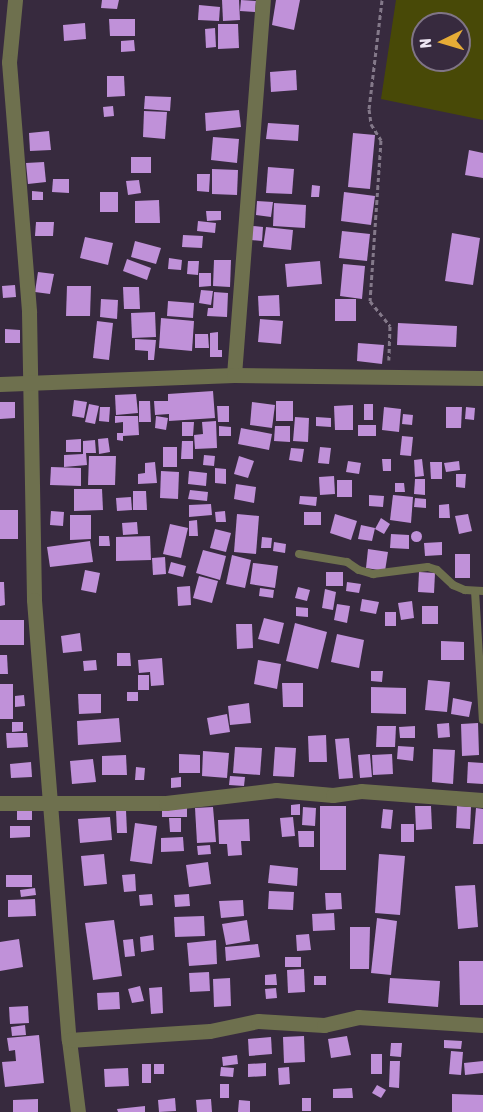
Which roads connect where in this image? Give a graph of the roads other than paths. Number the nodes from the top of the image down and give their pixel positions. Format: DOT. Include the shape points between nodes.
graph roads {
  1 [pos="15,0"];
  2 [pos="262,0"];
  3 [pos="234,375"];
  4 [pos="483,378"];
  5 [pos="0,384"];
  6 [pos="30,384"];
  7 [pos="299,554"];
  8 [pos="479,591"];
  9 [pos="483,720"];
  10 [pos="483,800"];
  11 [pos="51,802"];
  12 [pos="0,803"];
  13 [pos="483,1025"];
  14 [pos="69,1040"];
  15 [pos="78,1112"];
  1 -- 6 [label="street" via="9,62 29,312"];
  2 -- 3 [label="street"];
  3 -- 4 [label="street"];
  3 -- 6 [label="street"];
  5 -- 6 [label="street"];
  6 -- 11 [label="street" via="34,600"];
  7 -- 8 [label="lane" via="347,562 373,574 428,567 453,585"];
  8 -- 9 [label="lane"];
  10 -- 11 [label="street" via="361,791 323,795 276,790 166,803"];
  11 -- 12 [label="street"];
  11 -- 14 [label="street"];
  13 -- 14 [label="street" via="358,1017 324,1024 258,1021 210,1031"];
  14 -- 15 [label="street"];
}
